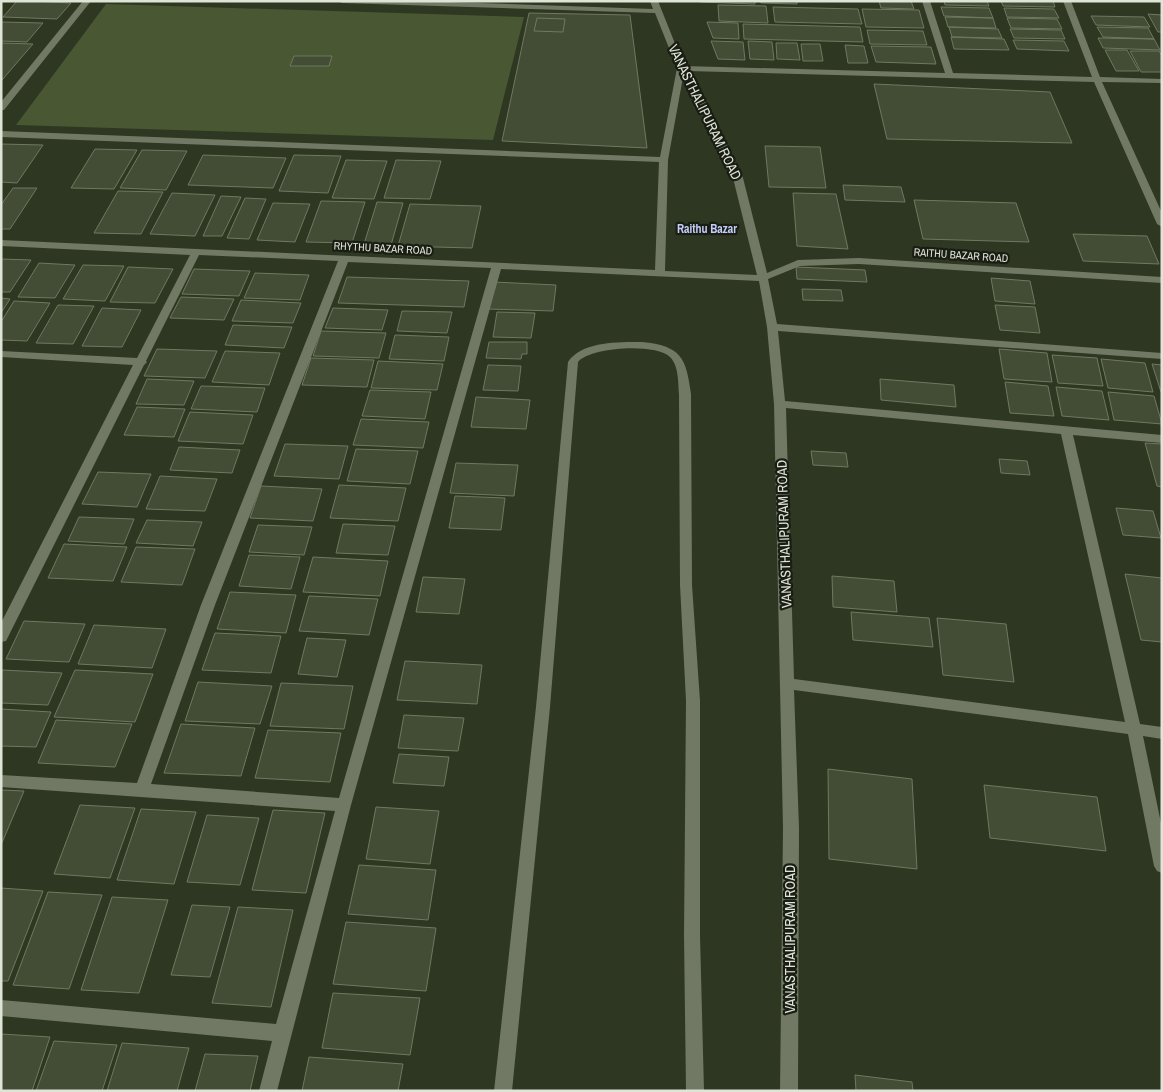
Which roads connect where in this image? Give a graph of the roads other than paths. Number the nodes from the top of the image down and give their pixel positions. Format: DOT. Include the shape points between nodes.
graph roads {
  1 [pos="88,1"];
  2 [pos="342,1"];
  3 [pos="654,1"];
  4 [pos="926,1"];
  5 [pos="1067,1"];
  6 [pos="362,2"];
  7 [pos="515,4"];
  8 [pos="659,11"];
  9 [pos="681,68"];
  10 [pos="949,74"];
  11 [pos="1097,80"];
  12 [pos="1162,81"];
  13 [pos="1,90"];
  14 [pos="15,91"];
  15 [pos="1,108"];
  16 [pos="1,134"];
  17 [pos="664,160"];
  18 [pos="1162,224"];
  19 [pos="1,243"];
  20 [pos="196,252"];
  21 [pos="344,259"];
  22 [pos="497,266"];
  23 [pos="660,273"];
  24 [pos="763,278"];
  25 [pos="1162,280"];
  26 [pos="772,327"];
  27 [pos="1,354"];
  28 [pos="1162,356"];
  29 [pos="142,362"];
  30 [pos="780,404"];
  31 [pos="1066,430"];
  32 [pos="1162,439"];
  33 [pos="1,637"];
  34 [pos="788,684"];
  35 [pos="1134,729"];
  36 [pos="1162,733"];
  37 [pos="1,781"];
  38 [pos="142,790"];
  39 [pos="344,805"];
  40 [pos="1162,866"];
  41 [pos="1,1008"];
  42 [pos="282,1033"];
  43 [pos="268,1091"];
  44 [pos="503,1091"];
  45 [pos="695,1091"];
  46 [pos="789,1091"];
  1 -- 14 [label="street"];
  2 -- 6 [label="street"];
  3 -- 8 [label="street, VANASTHALIPURAM ROAD"];
  4 -- 10 [label="street"];
  5 -- 11 [label="street"];
  6 -- 7 [label="street"];
  7 -- 8 [label="street"];
  8 -- 9 [label="street, VANASTHALIPURAM ROAD"];
  9 -- 10 [label="street"];
  9 -- 17 [label="street"];
  9 -- 24 [label="street, VANASTHALIPURAM ROAD" via="695,89 738,178"];
  10 -- 11 [label="street"];
  11 -- 12 [label="street"];
  11 -- 18 [label="street"];
  13 -- 14 [label="street"];
  14 -- 15 [label="street"];
  16 -- 17 [label="street"];
  17 -- 23 [label="street"];
  19 -- 20 [label="street, RHYTHU BAZAR ROAD"];
  20 -- 21 [label="street, RHYTHU BAZAR ROAD"];
  20 -- 29 [label="street"];
  21 -- 22 [label="street, RHYTHU BAZAR ROAD"];
  21 -- 38 [label="street" via="208,604"];
  22 -- 23 [label="street, RHYTHU BAZAR ROAD"];
  22 -- 39 [label="street"];
  23 -- 24 [label="street, RHYTHU BAZAR ROAD"];
  24 -- 25 [label="street, RAITHU BAZAR ROAD" via="798,263 859,261"];
  24 -- 26 [label="street, VANASTHALIPURAM ROAD"];
  26 -- 28 [label="street"];
  26 -- 30 [label="street, VANASTHALIPURAM ROAD"];
  27 -- 29 [label="street"];
  29 -- 33 [label="street"];
  30 -- 31 [label="street"];
  30 -- 34 [label="street, VANASTHALIPURAM ROAD"];
  31 -- 32 [label="street"];
  31 -- 35 [label="street"];
  34 -- 35 [label="street"];
  34 -- 46 [label="street, VANASTHALIPURAM ROAD" via="791,828"];
  35 -- 36 [label="street"];
  35 -- 40 [label="street"];
  37 -- 38 [label="street"];
  38 -- 39 [label="street"];
  39 -- 42 [label="street"];
  41 -- 42 [label="street"];
  42 -- 43 [label="street"];
  44 -- 45 [label="street" via="543,707 573,362 579,354 631,346 658,347 674,355 680,365 684,394 686,585 693,701"];
}
